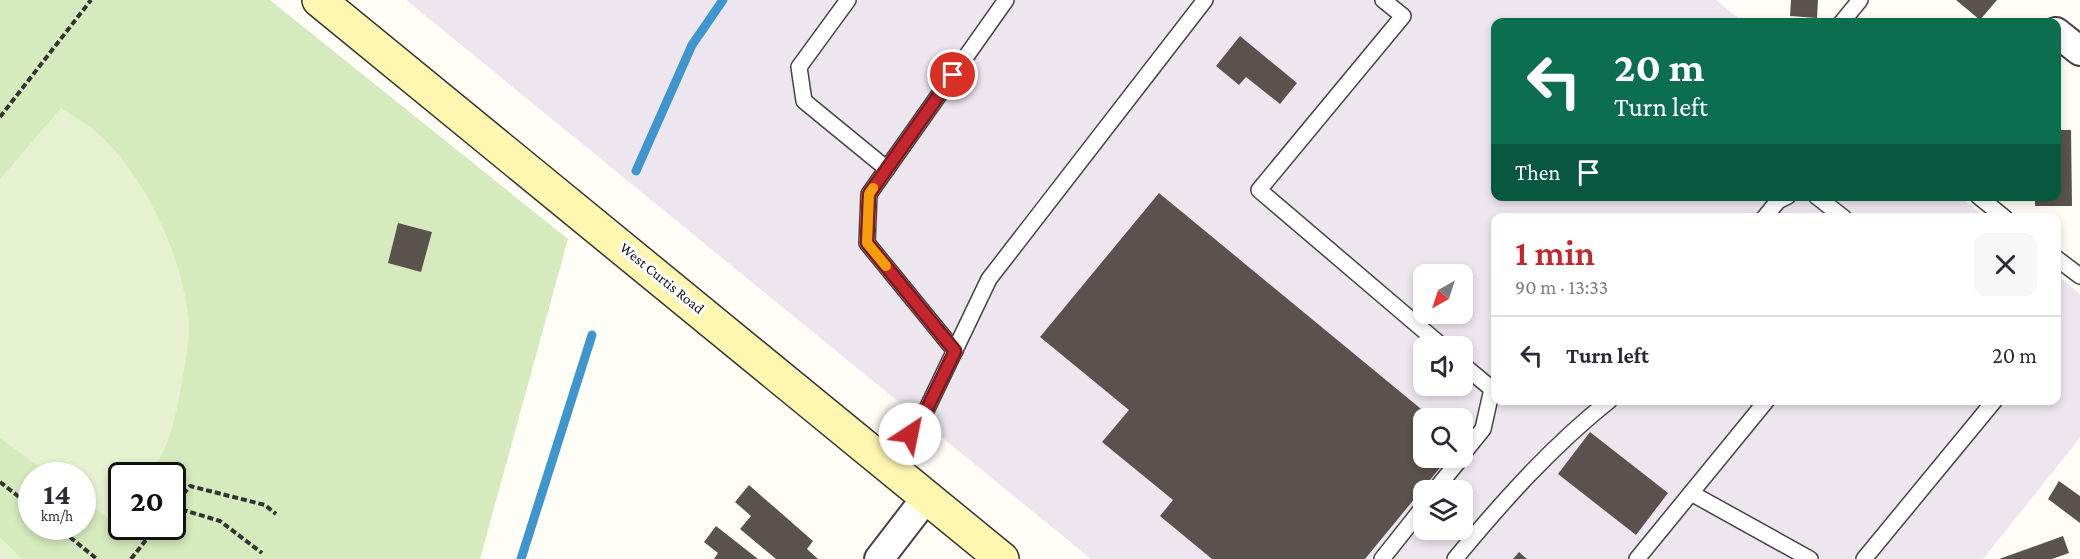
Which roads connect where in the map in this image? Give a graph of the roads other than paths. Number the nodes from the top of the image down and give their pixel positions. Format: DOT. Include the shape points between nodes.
graph roads {
  1 [pos="319,0"];
  2 [pos="848,0"];
  3 [pos="1006,0"];
  4 [pos="1205,0"];
  5 [pos="1383,0"];
  6 [pos="1860,0"];
  7 [pos="1845,18"];
  8 [pos="2061,36"];
  9 [pos="2080,51"];
  10 [pos="886,169"];
  11 [pos="1778,201"];
  12 [pos="1822,201"];
  13 [pos="1984,201"];
  14 [pos="1768,213"];
  15 [pos="1838,213"];
  16 [pos="1999,213"];
  17 [pos="2061,262"];
  18 [pos="2080,276"];
  19 [pos="1430,336"];
  20 [pos="955,351"];
  21 [pos="1473,373"];
  22 [pos="1491,388"];
  23 [pos="1491,393"];
  24 [pos="1604,405"];
  25 [pos="1763,405"];
  26 [pos="1991,405"];
  27 [pos="1473,442"];
  28 [pos="886,462"];
  29 [pos="1452,468"];
  30 [pos="1443,480"];
  31 [pos="1691,493"];
  32 [pos="926,498"];
  33 [pos="1413,520"];
  34 [pos="879,559"];
  35 [pos="1002,559"];
  36 [pos="1382,559"];
  37 [pos="1455,559"];
  38 [pos="1637,559"];
  39 [pos="1810,559"];
  40 [pos="1864,559"];
  1 -- 28 [label="street, West Curtis Road"];
  2 -- 10 [label="lane" via="800,67 804,101"];
  3 -- 10 [label="lane"];
  4 -- 20 [label="lane" via="989,279"];
  5 -- 19 [label="lane" via="1403,16 1259,190"];
  6 -- 7 [label="lane"];
  8 -- 9 [label="street"];
  10 -- 20 [label="lane" via="869,194 867,243"];
  11 -- 14 [label="lane"];
  12 -- 15 [label="lane"];
  13 -- 16 [label="lane"];
  17 -- 18 [label="lane"];
  20 -- 28 [label="lane" via="922,419"];
  21 -- 22 [label="lane"];
  23 -- 27 [label="lane" via="1483,429"];
  24 -- 37 [label="lane" via="1500,504"];
  25 -- 31 [label="lane"];
  26 -- 40 [label="lane"];
  28 -- 32 [label="street, West Curtis Road"];
  29 -- 30 [label="lane"];
  31 -- 38 [label="lane"];
  31 -- 39 [label="lane"];
  32 -- 34 [label="street"];
  32 -- 35 [label="street, West Curtis Road"];
  33 -- 36 [label="lane"];
}
